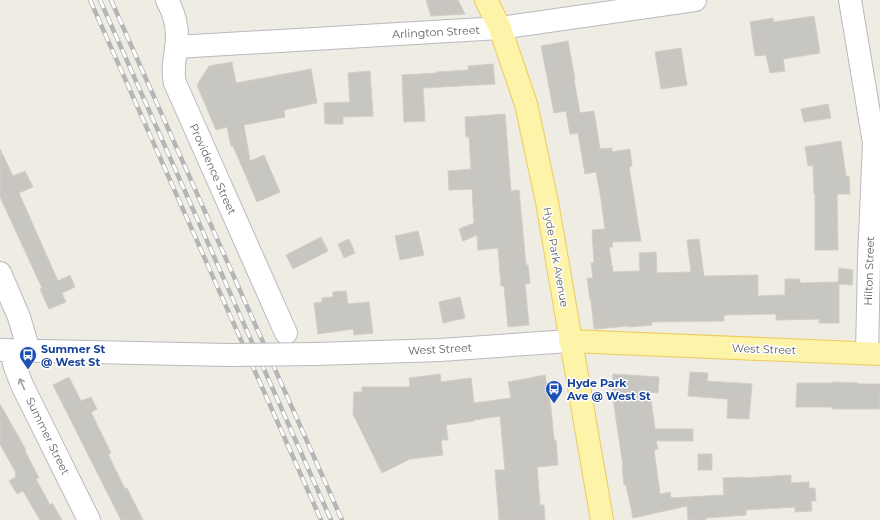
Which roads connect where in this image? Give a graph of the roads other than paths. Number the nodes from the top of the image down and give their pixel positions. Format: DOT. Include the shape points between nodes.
graph roads {
  1 [pos="168,0"];
  2 [pos="486,0"];
  3 [pos="695,0"];
  4 [pos="850,0"];
  5 [pos="669,2"];
  6 [pos="500,28"];
  7 [pos="176,47"];
  8 [pos="0,273"];
  9 [pos="286,333"];
  10 [pos="570,341"];
  11 [pos="13,351"];
  12 [pos="873,353"];
  13 [pos="89,520"];
  14 [pos="602,520"];
  1 -- 7 [label="street, Providence Street" via="176,25"];
  2 -- 6 [label="main road, Hyde Park Avenue"];
  3 -- 5 [label="street, Arlington Street"];
  4 -- 12 [label="street, Hilton Street" via="874,142 869,260"];
  5 -- 6 [label="street, Arlington Street"];
  6 -- 7 [label="street, Arlington Street"];
  6 -- 10 [label="main road, Hyde Park Avenue" via="526,104"];
  7 -- 9 [label="street, Providence Street" via="174,77 179,92"];
  8 -- 11 [label="street, Summer Street" via="19,317"];
  10 -- 11 [label="street, West Street, bridge" via="440,350 316,354"];
  10 -- 12 [label="main road, West Street"];
  10 -- 14 [label="main road, Hyde Park Avenue"];
  13 -- 11 [label="street, Summer Street, one-way" via="22,385 15,367"];
}
